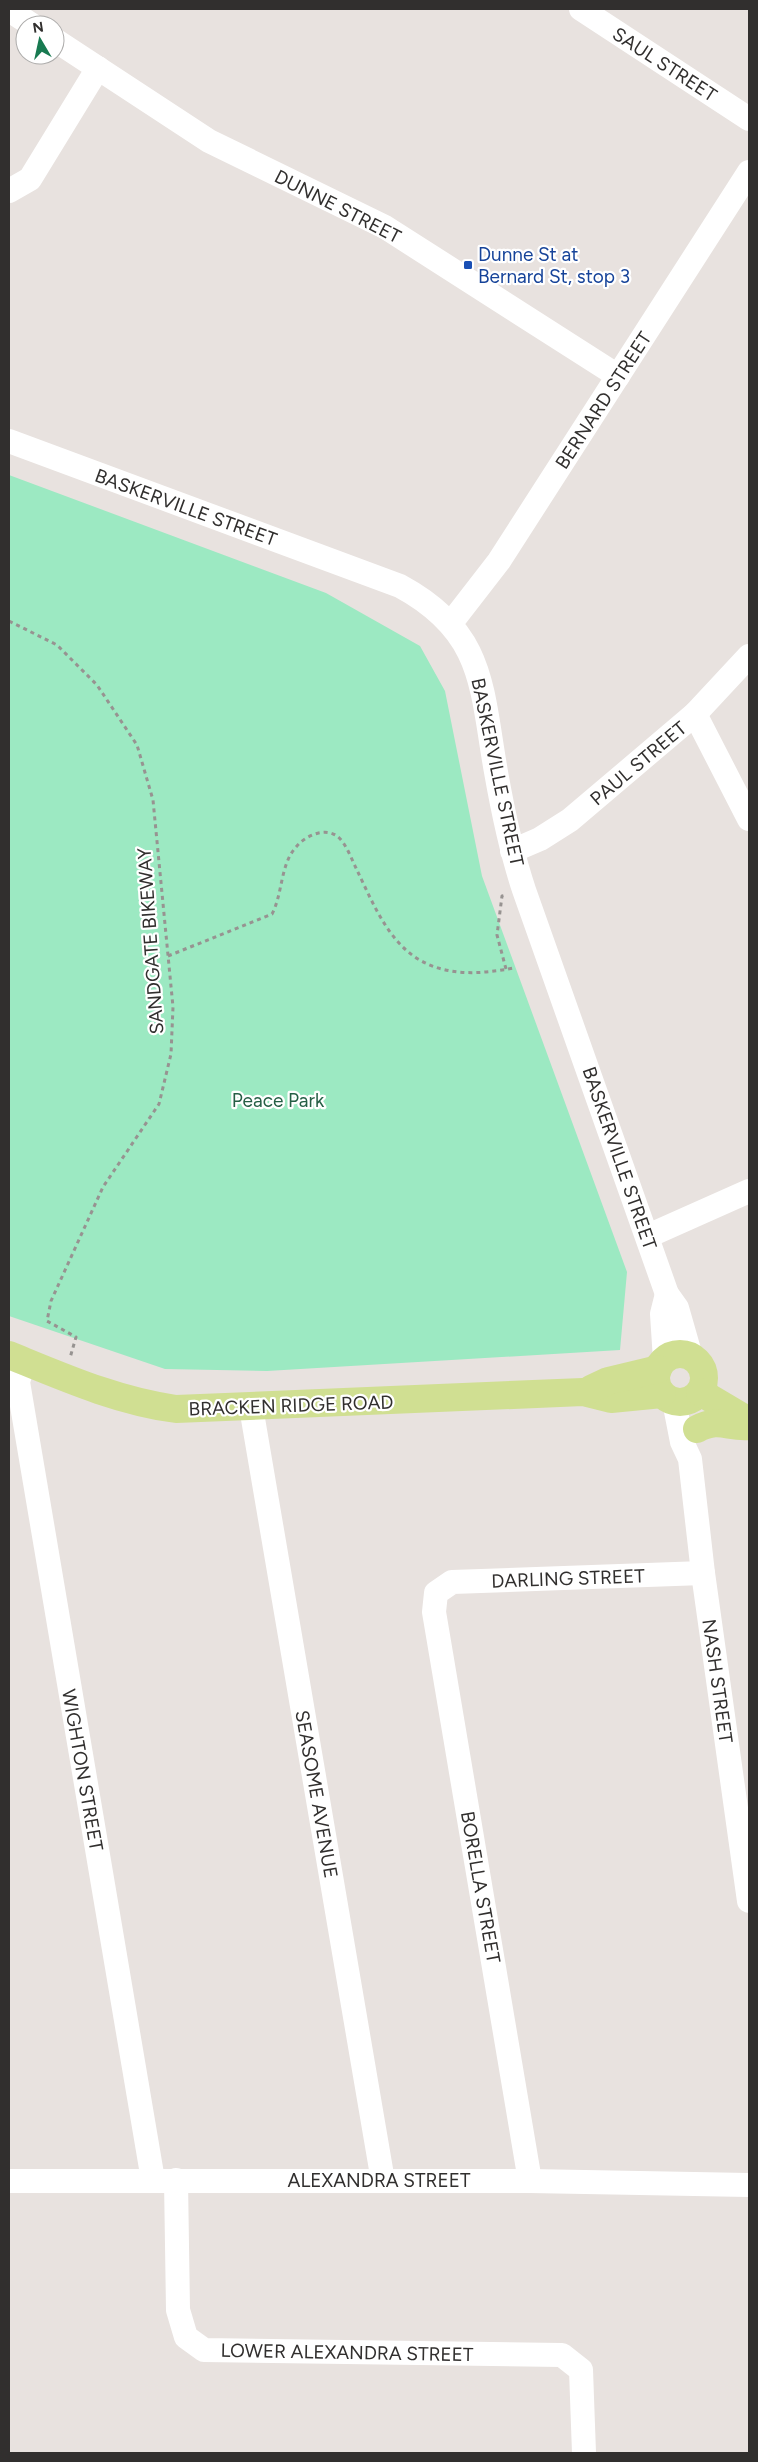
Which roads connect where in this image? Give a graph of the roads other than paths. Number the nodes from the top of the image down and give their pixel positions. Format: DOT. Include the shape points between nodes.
graph roads {
  1 [pos="581,9"];
  2 [pos="65,47"];
  3 [pos="98,68"];
  4 [pos="749,119"];
  5 [pos="749,172"];
  6 [pos="9,191"];
  7 [pos="618,376"];
  8 [pos="9,441"];
  9 [pos="451,623"];
  10 [pos="749,656"];
  11 [pos="695,714"];
  12 [pos="749,819"];
  13 [pos="512,851"];
  14 [pos="749,1191"];
  15 [pos="648,1236"];
  16 [pos="16,1358"];
  17 [pos="681,1380"];
  18 [pos="749,1401"];
  19 [pos="251,1406"];
  20 [pos="749,1421"];
  21 [pos="749,1426"];
  22 [pos="697,1429"];
  23 [pos="690,1460"];
  24 [pos="703,1573"];
  25 [pos="436,1593"];
  26 [pos="746,1868"];
  27 [pos="749,1901"];
  28 [pos="164,2180"];
  29 [pos="383,2180"];
  30 [pos="9,2181"];
  31 [pos="530,2181"];
  32 [pos="749,2185"];
  33 [pos="584,2453"];
  1 -- 4 [label="street, SAUL STREET"];
  2 -- 3 [label="street, DUNNE STREET"];
  3 -- 6 [label="street" via="30,179"];
  3 -- 7 [label="street, DUNNE STREET" via="209,141 385,227"];
  5 -- 7 [label="street, BERNARD STREET"];
  7 -- 9 [label="street, BERNARD STREET" via="499,561"];
  8 -- 9 [label="street, BASKERVILLE STREET" via="400,586 422,598"];
  9 -- 13 [label="street, BASKERVILLE STREET" via="464,641 479,676"];
  10 -- 11 [label="street, PAUL STREET"];
  11 -- 12 [label="street"];
  11 -- 13 [label="street, PAUL STREET" via="570,820 546,836"];
  13 -- 15 [label="street, BASKERVILLE STREET"];
  14 -- 15 [label="street"];
  15 -- 17 [label="street, BASKERVILLE STREET" via="667,1294 677,1308"];
  16 -- 19 [label="main road, BRACKEN RIDGE ROAD" via="89,1387 150,1406 176,1409"];
  16 -- 28 [label="street, WIGHTON STREET"];
  17 -- 18 [label="main road" via="716,1379"];
  17 -- 19 [label="main road, BRACKEN RIDGE ROAD" via="611,1399 583,1392"];
  17 -- 20 [label="main road"];
  17 -- 22 [label="street, NASH STREET" via="700,1410"];
  17 -- 23 [label="street, NASH STREET" via="682,1442"];
  19 -- 29 [label="street, SEASOME AVENUE"];
  21 -- 22 [label="main road" via="718,1422"];
  22 -- 23 [label="street, NASH STREET"];
  23 -- 24 [label="street, NASH STREET"];
  24 -- 25 [label="street, DARLING STREET" via="452,1582"];
  24 -- 26 [label="street, NASH STREET"];
  25 -- 31 [label="street, BORELLA STREET" via="434,1612"];
  26 -- 27 [label="street, NASH STREET"];
  28 -- 29 [label="street, ALEXANDRA STREET"];
  28 -- 30 [label="street, ALEXANDRA STREET"];
  28 -- 33 [label="street, LOWER ALEXANDRA STREET" via="178,2310 186,2337 204,2350 562,2355 582,2370"];
  29 -- 31 [label="street, ALEXANDRA STREET"];
  31 -- 32 [label="street, ALEXANDRA STREET"];
}
